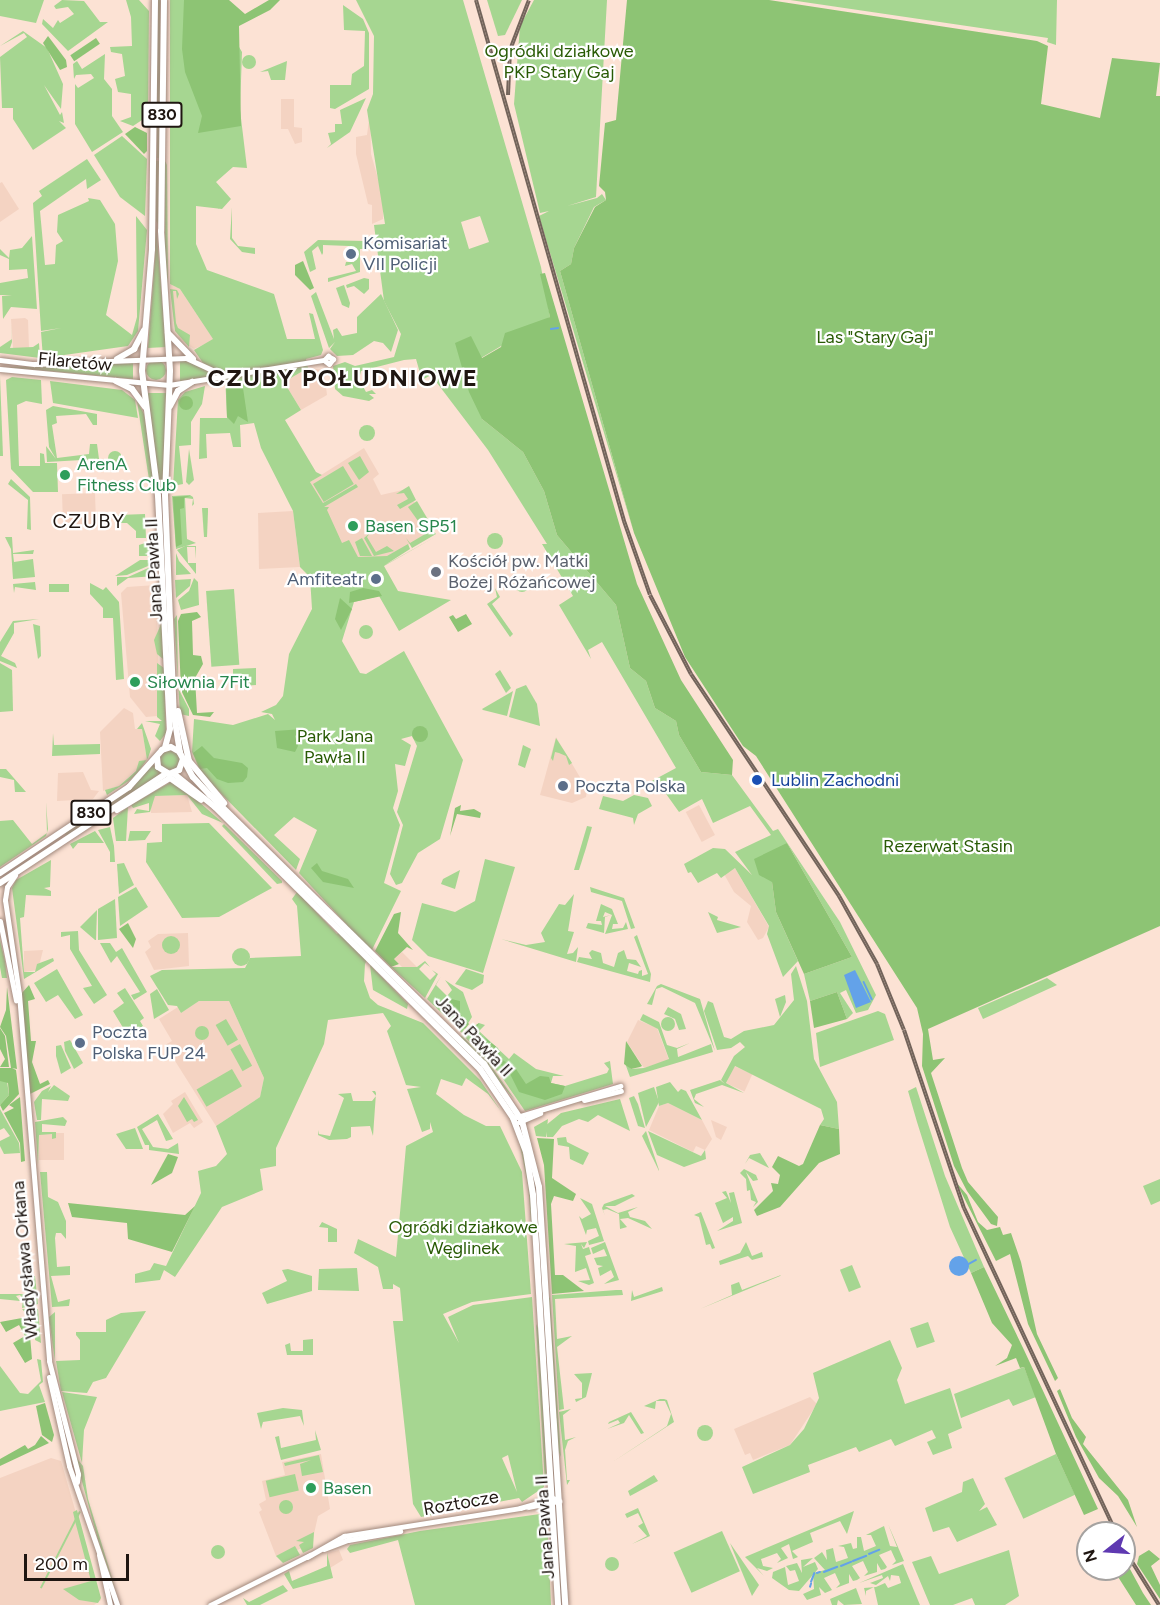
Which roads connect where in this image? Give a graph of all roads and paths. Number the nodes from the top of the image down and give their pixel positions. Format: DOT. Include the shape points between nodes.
graph roads {
  1 [pos="155,0"];
  2 [pos="164,0"];
  3 [pos="146,324"];
  4 [pos="168,333"];
  5 [pos="143,357"];
  6 [pos="170,357"];
  7 [pos="117,359"];
  8 [pos="193,359"];
  9 [pos="0,360"];
  10 [pos="324,360"];
  11 [pos="12,362"];
  12 [pos="2,369"];
  13 [pos="226,375"];
  14 [pos="116,381"];
  15 [pos="192,382"];
  16 [pos="143,383"];
  17 [pos="169,385"];
  18 [pos="169,409"];
  19 [pos="148,416"];
  20 [pos="165,568"];
  21 [pos="166,589"];
  22 [pos="173,671"];
  23 [pos="165,748"];
  24 [pos="157,756"];
  25 [pos="181,756"];
  26 [pos="170,773"];
  27 [pos="215,807"];
  28 [pos="237,819"];
  29 [pos="94,822"];
  30 [pos="18,872"];
  31 [pos="0,875"];
  32 [pos="0,883"];
  33 [pos="0,893"];
  34 [pos="5,900"];
  35 [pos="0,921"];
  36 [pos="342,929"];
  37 [pos="19,1014"];
  38 [pos="621,1089"];
  39 [pos="540,1113"];
  40 [pos="519,1120"];
  41 [pos="555,1500"];
  42 [pos="99,1555"];
  43 [pos="110,1605"];
  44 [pos="117,1605"];
  45 [pos="210,1605"];
  46 [pos="558,1605"];
  47 [pos="565,1605"];
  1 -- 3 [label="main road, 830" via="152,249"];
  2 -- 4 [label="main road, 830" via="161,231"];
  3 -- 5 [label="main road, 830"];
  3 -- 7 [label="main road" via="134,349"];
  4 -- 6 [label="main road, 830"];
  4 -- 8 [label="main road"];
  5 -- 6 [label="street, Filaretów"];
  5 -- 7 [label="street, Filaretów"];
  5 -- 16 [label="main road, 830"];
  6 -- 8 [label="street"];
  6 -- 17 [label="main road, 830"];
  7 -- 11 [label="street, Filaretów"];
  8 -- 13 [label="street"];
  9 -- 11 [label="street, Filaretów"];
  10 -- 13 [label="street"];
  11 -- 12 [label="street, Filaretów"];
  12 -- 14 [label="street, Filaretów"];
  13 -- 15 [label="street"];
  14 -- 16 [label="street, Filaretów"];
  14 -- 19 [label="main road" via="137,395"];
  15 -- 17 [label="street"];
  15 -- 18 [label="main road" via="177,393"];
  16 -- 17 [label="street, Filaretów"];
  16 -- 19 [label="main road, Jana Pawła II / 830"];
  17 -- 18 [label="main road, Jana Pawła II / 830"];
  18 -- 20 [label="main road, Jana Pawła II / 830"];
  19 -- 20 [label="main road, Jana Pawła II / 830"];
  20 -- 21 [label="main road, Jana Pawła II / 830"];
  21 -- 22 [label="main road, Jana Pawła II / 830"];
  21 -- 23 [label="main road, Jana Pawła II / 830" via="170,729"];
  22 -- 25 [label="main road, Jana Pawła II / 830"];
  22 -- 28 [label="main road" via="181,734 189,761"];
  23 -- 24 [label="main road, 830"];
  23 -- 25 [label="main road"];
  24 -- 26 [label="main road" via="158,767"];
  24 -- 31 [label="main road, 830" via="129,787"];
  25 -- 26 [label="main road, 830" via="180,768"];
  25 -- 28 [label="main road, Jana Pawła II" via="196,780"];
  26 -- 27 [label="main road, Jana Pawła II"];
  26 -- 29 [label="main road, 830"];
  27 -- 29 [label="main road" via="170,778"];
  27 -- 36 [label="main road, Jana Pawła II"];
  28 -- 36 [label="main road, Jana Pawła II"];
  29 -- 30 [label="main road, 830"];
  30 -- 32 [label="main road, 830"];
  30 -- 34 [label="street" via="8,883"];
  33 -- 34 [label="street, Władysława Orkana"];
  34 -- 37 [label="street, Władysława Orkana"];
  35 -- 37 [label="street, Władysława Orkana"];
  36 -- 40 [label="main road, Jana Pawła II" via="484,1064"];
  37 -- 42 [label="street, Władysława Orkana" via="49,1361 77,1482"];
  38 -- 39 [label="street"];
  39 -- 40 [label="street"];
  39 -- 40 [label="street"];
  40 -- 41 [label="main road, Jana Pawła II" via="533,1195"];
  40 -- 41 [label="main road, Jana Pawła II" via="525,1129 539,1187"];
  41 -- 45 [label="street, Roztocze" via="344,1536"];
  41 -- 46 [label="main road, Jana Pawła II"];
  41 -- 47 [label="main road, Jana Pawła II"];
  42 -- 43 [label="street, Władysława Orkana"];
  42 -- 44 [label="street, Władysława Orkana"];
}
